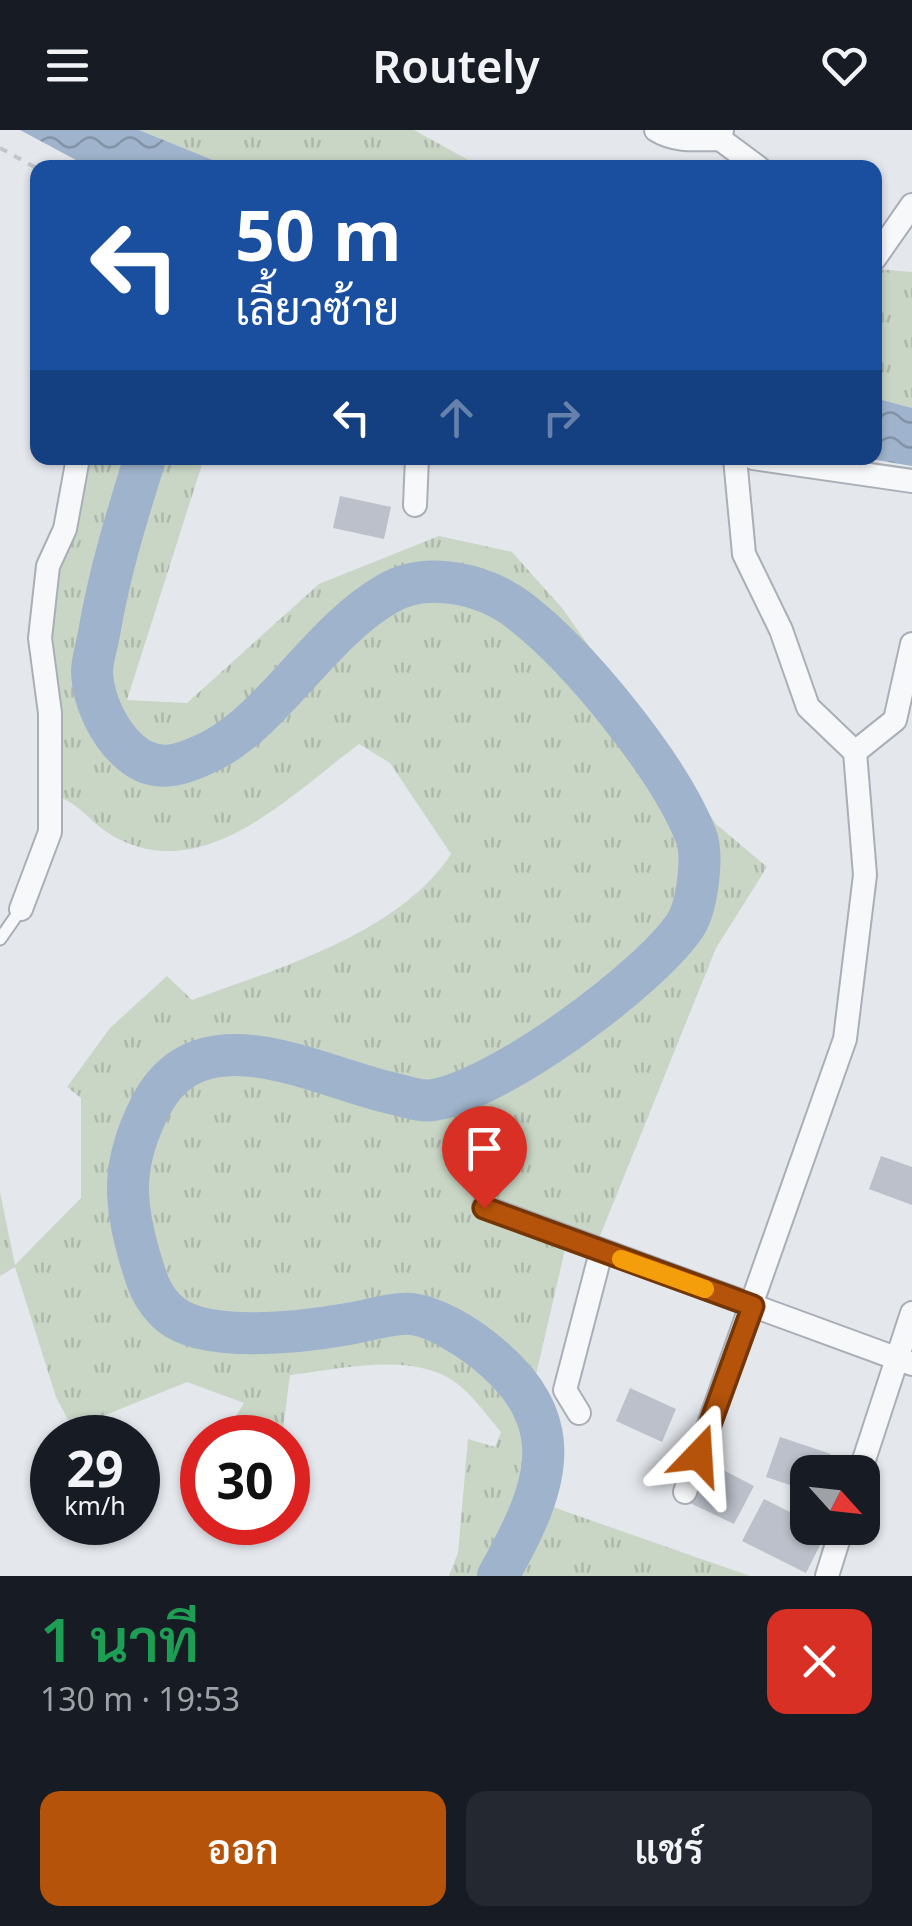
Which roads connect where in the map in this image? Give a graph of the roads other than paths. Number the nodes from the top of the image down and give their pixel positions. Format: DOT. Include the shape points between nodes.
graph roads {
  1 [pos="656,130"];
  2 [pos="721,134"];
  3 [pos="750,160"];
  4 [pos="912,205"];
  5 [pos="882,247"];
  6 [pos="77,465"];
  7 [pos="417,465"];
  8 [pos="736,465"];
  9 [pos="801,465"];
  10 [pos="912,481"];
  11 [pos="415,505"];
  12 [pos="912,644"];
  13 [pos="856,752"];
  14 [pos="20,909"];
  15 [pos="0,939"];
  16 [pos="484,1208"];
  17 [pos="601,1252"];
  18 [pos="753,1306"];
  19 [pos="912,1312"];
  20 [pos="905,1361"];
  21 [pos="580,1413"];
  22 [pos="867,1455"];
  23 [pos="686,1492"];
  24 [pos="836,1545"];
  25 [pos="826,1576"];
  1 -- 2 [label="street" via="673,139"];
  2 -- 3 [label="street"];
  4 -- 5 [label="street"];
  6 -- 14 [label="street" via="65,528 48,566 40,638 50,713 50,832"];
  7 -- 11 [label="street"];
  8 -- 13 [label="street" via="744,554 808,707"];
  9 -- 10 [label="street"];
  12 -- 13 [label="street" via="895,720"];
  13 -- 18 [label="street" via="865,875 845,1039"];
  14 -- 15 [label="lane"];
  16 -- 17 [label="street"];
  17 -- 18 [label="street"];
  17 -- 21 [label="street" via="565,1390"];
  18 -- 20 [label="street"];
  18 -- 23 [label="street"];
  19 -- 20 [label="street"];
  20 -- 22 [label="street"];
  24 -- 25 [label="street"];
}
